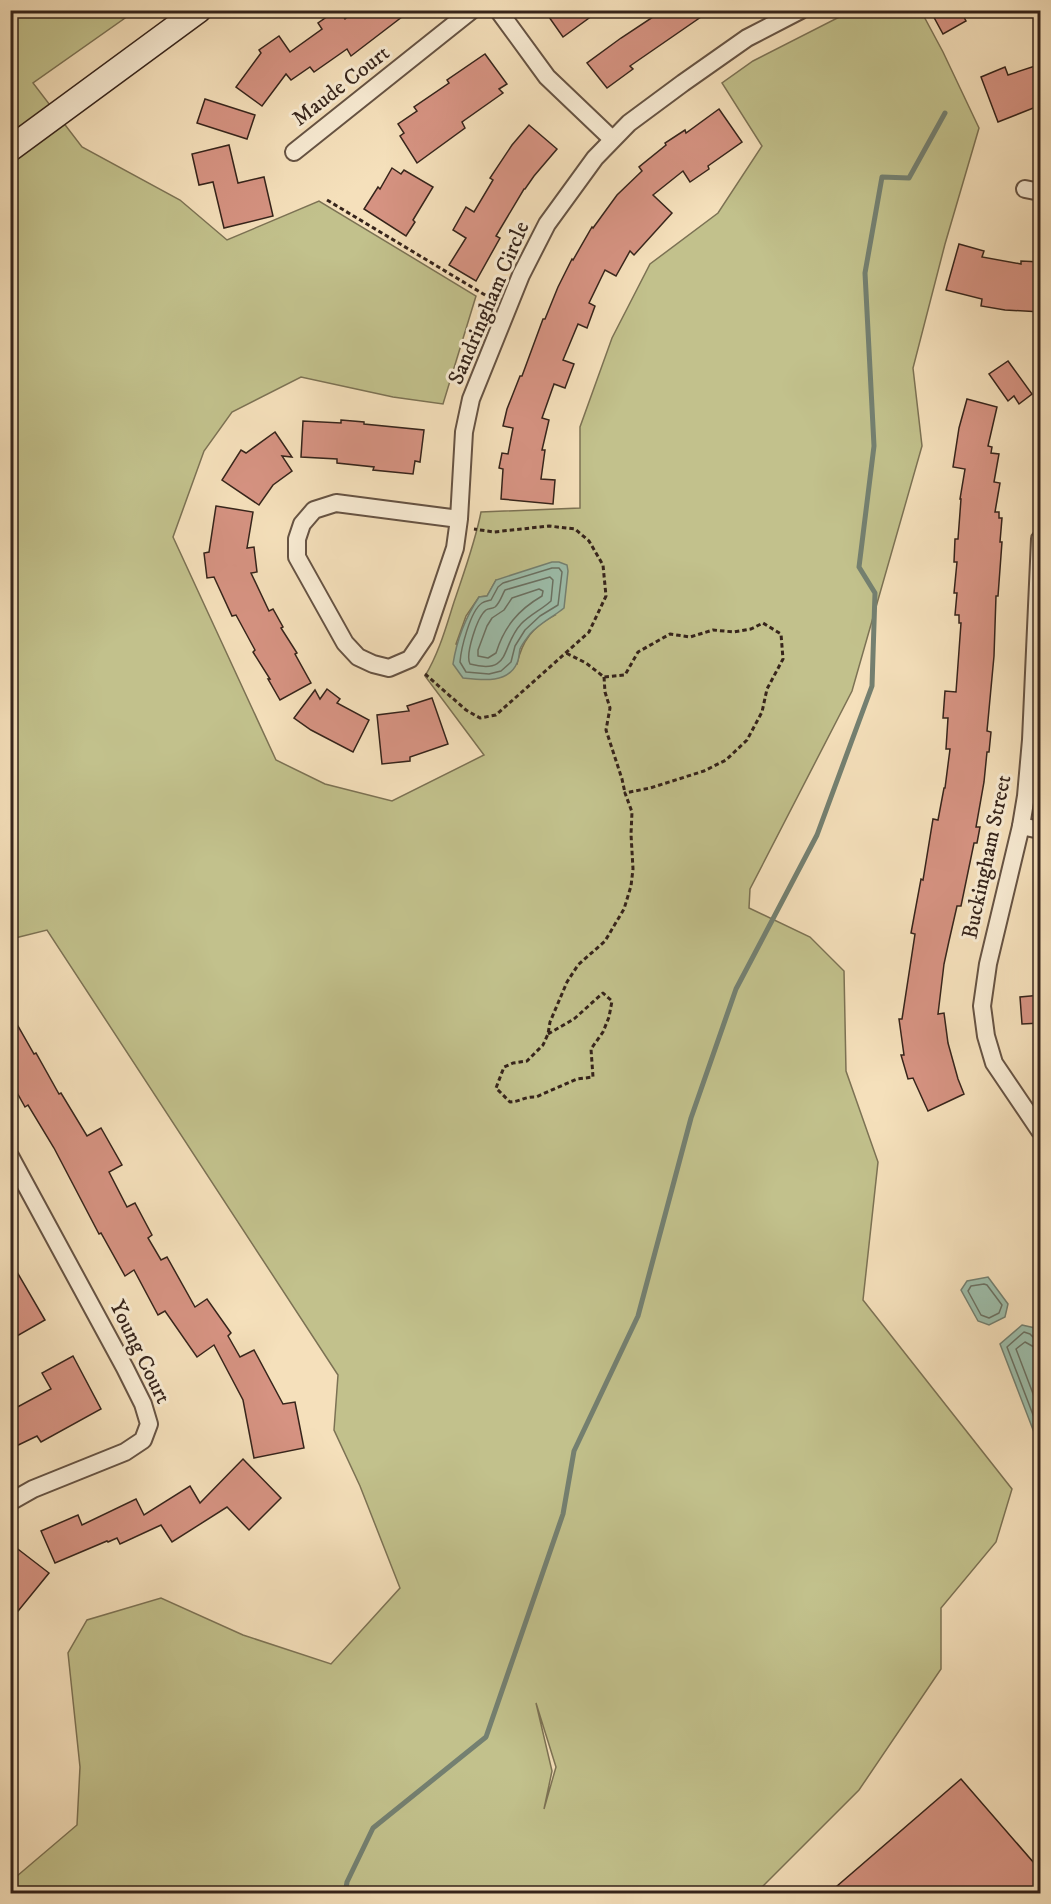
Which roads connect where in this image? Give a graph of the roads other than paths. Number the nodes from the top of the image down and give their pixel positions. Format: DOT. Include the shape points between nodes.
graph roads {
  1 [pos="199,10"];
  2 [pos="472,10"];
  3 [pos="498,10"];
  4 [pos="801,10"];
  5 [pos="612,139"];
  6 [pos="10,149"];
  7 [pos="294,152"];
  8 [pos="459,519"];
  9 [pos="1041,539"];
  10 [pos="1021,826"];
  11 [pos="1041,830"];
  12 [pos="1041,1131"];
  13 [pos="10,1156"];
  14 [pos="10,1502"];
  1 -- 6 [label="main road"];
  2 -- 7 [label="street, Maude Court"];
  3 -- 5 [label="street" via="547,77"];
  4 -- 5 [label="street, Sandringham Circle" via="683,82"];
  5 -- 8 [label="street, Sandringham Circle" via="547,224 507,308 471,399 464,432"];
  8 -- 8 [label="street, Sandringham Circle" via="336,503 314,510 302,524 297,557 345,643 358,657 388,668 410,659 425,637 455,548"];
  9 -- 10 [label="street, Buckingham Street" via="1031,740"];
  10 -- 11 [label="street"];
  10 -- 12 [label="street, Buckingham Street" via="988,964 982,1006 994,1063"];
  13 -- 14 [label="street, Young Court" via="112,1342 149,1424 142,1440 125,1452 41,1485"];
}
